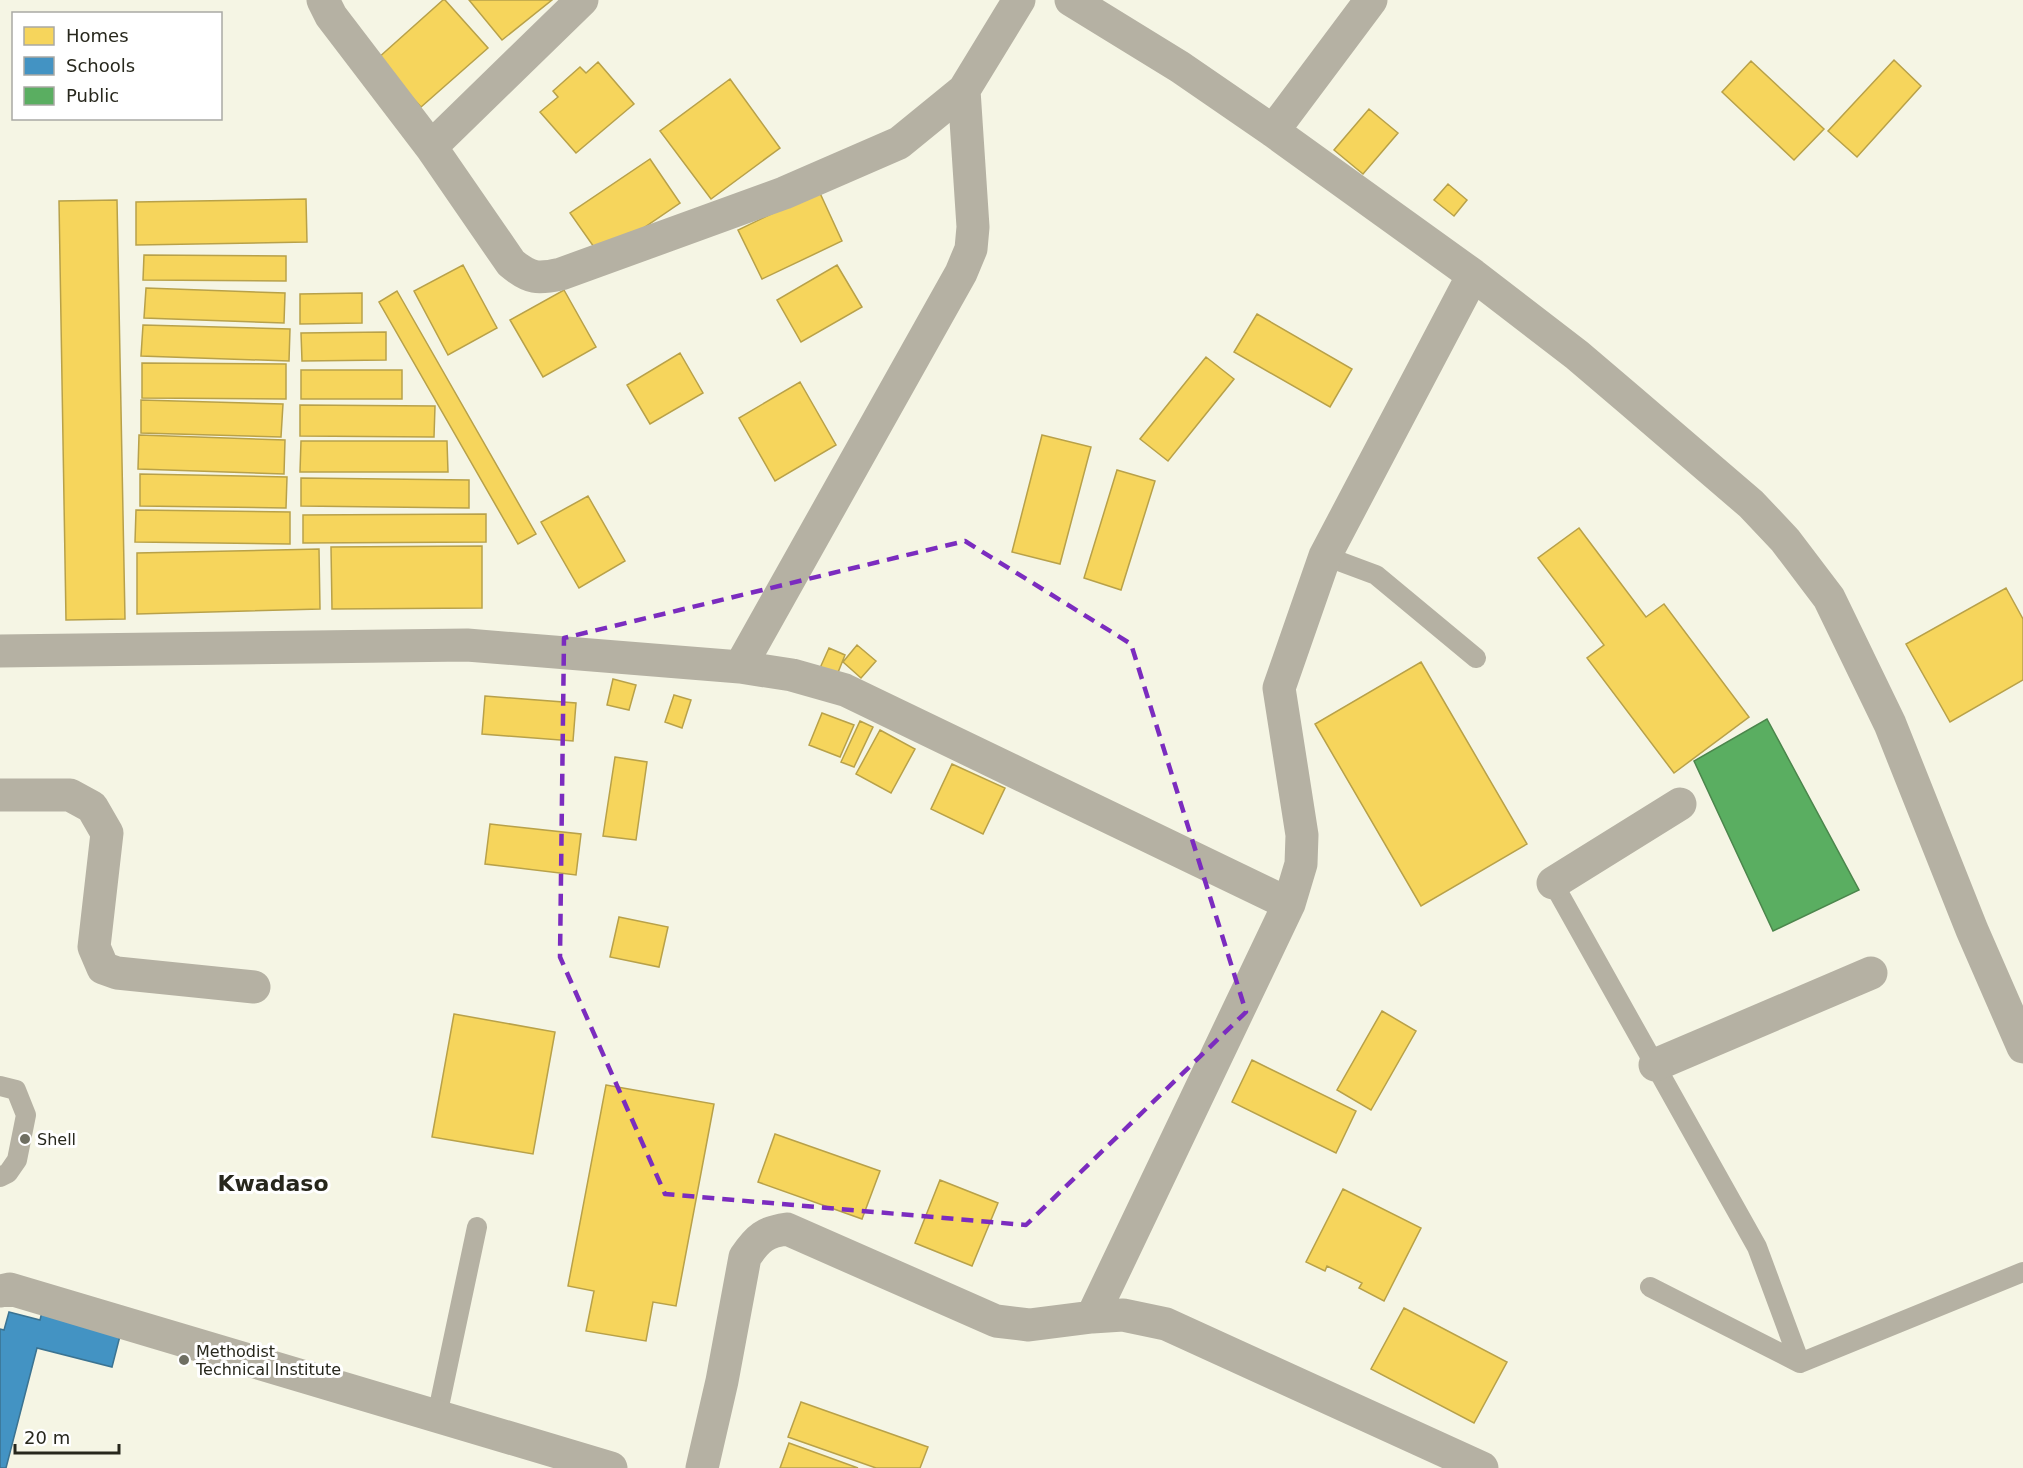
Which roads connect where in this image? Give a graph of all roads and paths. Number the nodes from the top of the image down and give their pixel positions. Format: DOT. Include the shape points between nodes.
graph roads {
  1 [pos="323,0"];
  2 [pos="582,0"];
  3 [pos="1019,0"];
  4 [pos="1071,0"];
  5 [pos="1371,0"];
  6 [pos="964,90"];
  7 [pos="1273,131"];
  8 [pos="430,147"];
  9 [pos="1473,275"];
  10 [pos="1325,556"];
  11 [pos="0,651"];
  12 [pos="1476,658"];
  13 [pos="740,667"];
  14 [pos="0,795"];
  15 [pos="1680,804"];
  16 [pos="1553,884"];
  17 [pos="1289,904"];
  18 [pos="1871,973"];
  19 [pos="254,987"];
  20 [pos="2023,1047"];
  21 [pos="1655,1065"];
  22 [pos="0,1086"];
  23 [pos="0,1177"];
  24 [pos="477,1227"];
  25 [pos="2023,1272"];
  26 [pos="1650,1287"];
  27 [pos="0,1291"];
  28 [pos="1092,1317"];
  29 [pos="1800,1363"];
  30 [pos="437,1416"];
  31 [pos="610,1468"];
  32 [pos="702,1468"];
  33 [pos="1482,1468"];
  1 -- 8 [label="street"];
  2 -- 8 [label="street"];
  3 -- 6 [label="street"];
  4 -- 7 [label="street" via="1180,67"];
  5 -- 7 [label="street"];
  6 -- 8 [label="street" via="899,143 784,193 561,274 540,278 524,274 512,263"];
  6 -- 13 [label="street" via="971,249"];
  7 -- 9 [label="street"];
  9 -- 10 [label="street"];
  9 -- 20 [label="street" via="1577,355 1751,504 1785,540 1829,598 1890,724"];
  10 -- 12 [label="lane" via="1376,575"];
  10 -- 17 [label="street" via="1279,688 1302,835 1301,864"];
  11 -- 13 [label="street" via="467,645"];
  13 -- 17 [label="street" via="792,675 845,690"];
  14 -- 19 [label="street" via="70,795 92,807 107,832 94,947 103,969"];
  15 -- 16 [label="street"];
  16 -- 21 [label="lane"];
  17 -- 28 [label="street"];
  18 -- 21 [label="street"];
  21 -- 29 [label="lane" via="1757,1248"];
  22 -- 23 [label="lane" via="16,1090 26,1115 17,1160"];
  24 -- 30 [label="lane"];
  25 -- 29 [label="lane"];
  26 -- 29 [label="lane"];
  27 -- 30 [label="street" via="10,1289"];
  28 -- 32 [label="street" via="1029,1325 996,1320 787,1230 770,1232 745,1257"];
  28 -- 33 [label="street" via="1123,1315 1166,1324"];
  30 -- 31 [label="street"];
}
